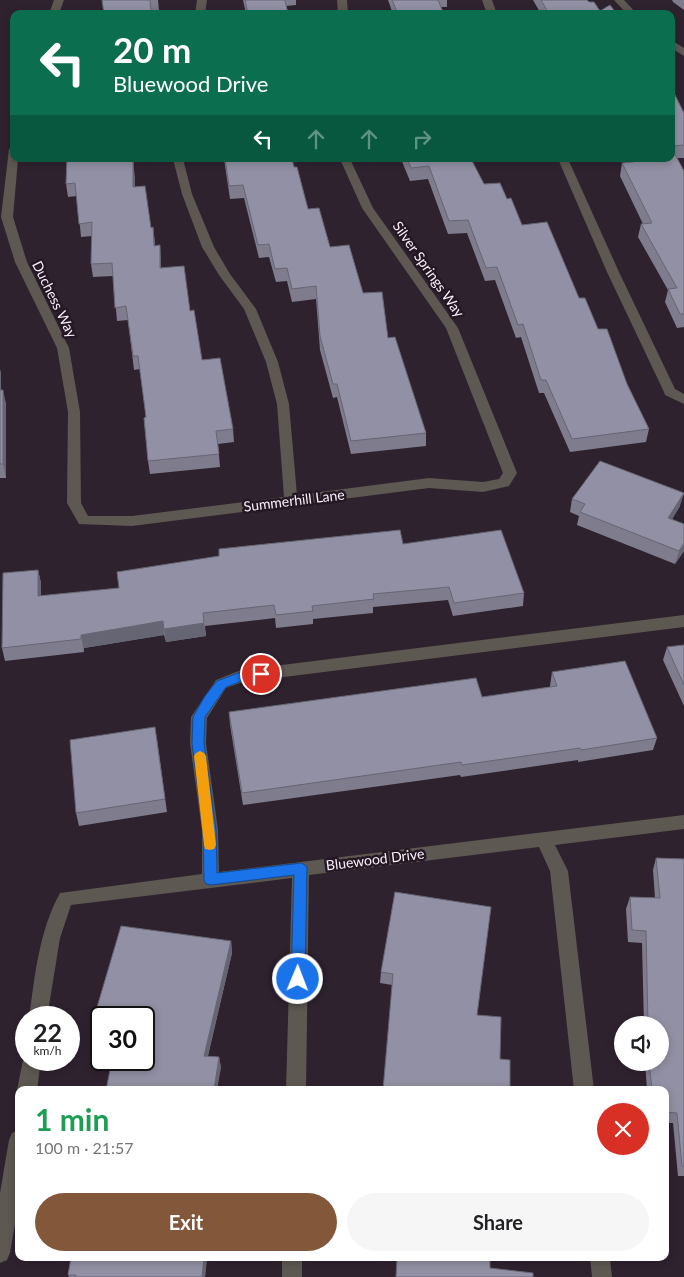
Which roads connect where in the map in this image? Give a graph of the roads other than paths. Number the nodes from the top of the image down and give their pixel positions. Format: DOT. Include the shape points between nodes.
graph roads {
  1 [pos="619,0"];
  2 [pos="629,10"];
  3 [pos="13,162"];
  4 [pos="179,162"];
  5 [pos="346,162"];
  6 [pos="564,162"];
  7 [pos="684,400"];
  8 [pos="504,483"];
  9 [pos="291,500"];
  10 [pos="84,521"];
  11 [pos="684,621"];
  12 [pos="684,822"];
  13 [pos="543,839"];
  14 [pos="301,868"];
  15 [pos="211,880"];
  16 [pos="40,1006"];
  17 [pos="30,1071"];
  18 [pos="28,1086"];
  19 [pos="296,1086"];
  20 [pos="584,1086"];
  21 [pos="15,1164"];
  22 [pos="0,1253"];
  23 [pos="292,1261"];
  24 [pos="600,1261"];
  25 [pos="292,1277"];
  26 [pos="602,1277"];
  1 -- 2 [label="street"];
  3 -- 10 [label="street, Duchess Way" via="7,217 21,262 63,348 74,412 74,503"];
  4 -- 9 [label="street" via="187,194 208,247 250,309 272,362 283,404"];
  5 -- 8 [label="street, Silver Springs Way" via="368,208 452,328 510,473"];
  6 -- 7 [label="street" via="604,255 670,392"];
  8 -- 9 [label="street, Summerhill Lane" via="482,488 429,483"];
  9 -- 10 [label="street, Summerhill Lane" via="132,521"];
  11 -- 15 [label="street" via="241,676 221,684 199,717 198,743 210,830"];
  12 -- 13 [label="street, Bluewood Drive"];
  13 -- 14 [label="street, Bluewood Drive"];
  13 -- 20 [label="street" via="559,871"];
  14 -- 15 [label="street, Bluewood Drive"];
  14 -- 19 [label="street"];
  15 -- 16 [label="street, Bluewood Drive" via="66,898 60,906 54,929"];
  17 -- 18 [label="street"];
  21 -- 22 [label="street"];
  23 -- 25 [label="street"];
  24 -- 26 [label="street"];
}
